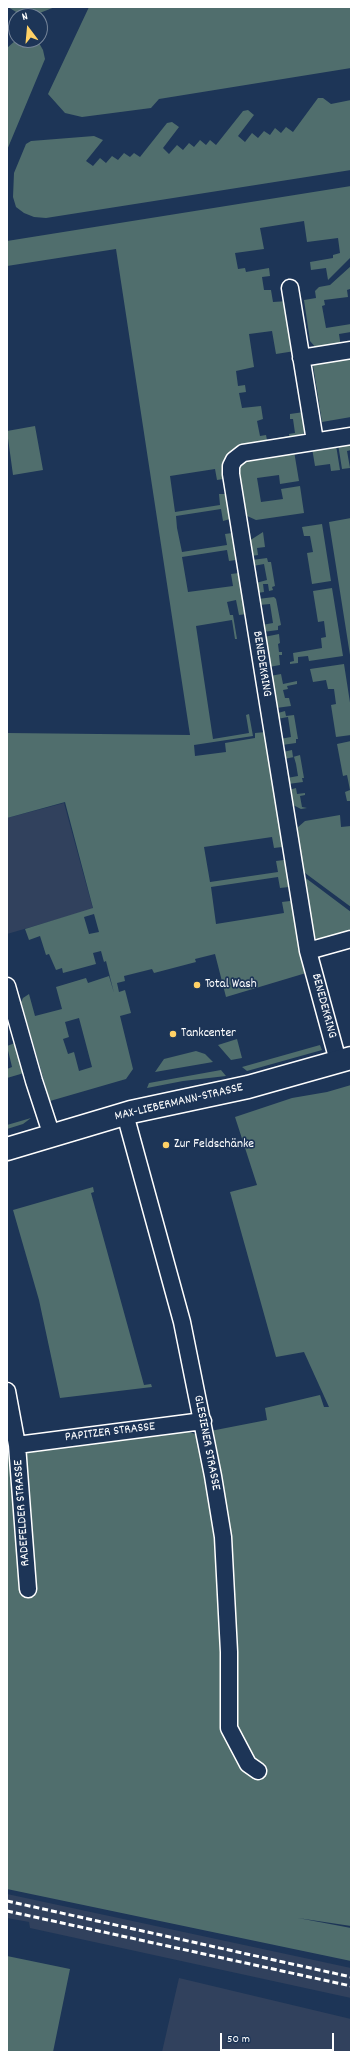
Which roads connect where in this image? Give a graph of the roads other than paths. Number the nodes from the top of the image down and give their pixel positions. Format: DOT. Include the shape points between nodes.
graph roads {
  1 [pos="290,288"];
  2 [pos="351,350"];
  3 [pos="301,358"];
  4 [pos="351,436"];
  5 [pos="315,441"];
  6 [pos="351,939"];
  7 [pos="308,951"];
  8 [pos="7,986"];
  9 [pos="344,1059"];
  10 [pos="125,1114"];
  11 [pos="52,1136"];
  12 [pos="7,1149"];
  13 [pos="7,1391"];
  14 [pos="203,1421"];
  15 [pos="17,1445"];
  16 [pos="28,1589"];
  17 [pos="258,1771"];
  1 -- 3 [label="street"];
  2 -- 3 [label="street"];
  3 -- 5 [label="street"];
  4 -- 5 [label="street, BENEDEKRING"];
  5 -- 7 [label="street, BENEDEKRING" via="243,453 231,466"];
  6 -- 7 [label="street"];
  7 -- 9 [label="street, BENEDEKRING"];
  8 -- 11 [label="street"];
  9 -- 10 [label="main road, MAX-LIEBERMANN-STRASSE" via="248,1087"];
  10 -- 11 [label="main road, MAX-LIEBERMANN-STRASSE"];
  10 -- 14 [label="street, GLESIENER STRASSE" via="182,1322"];
  11 -- 12 [label="main road, MAX-LIEBERMANN-STRASSE"];
  13 -- 15 [label="street, RADEFELDER STRASSE"];
  14 -- 15 [label="street, PAPITZER STRASSE"];
  14 -- 17 [label="street, GLESIENER STRASSE" via="223,1537 229,1652 228,1728 248,1764"];
  15 -- 16 [label="street, RADEFELDER STRASSE"];
}
